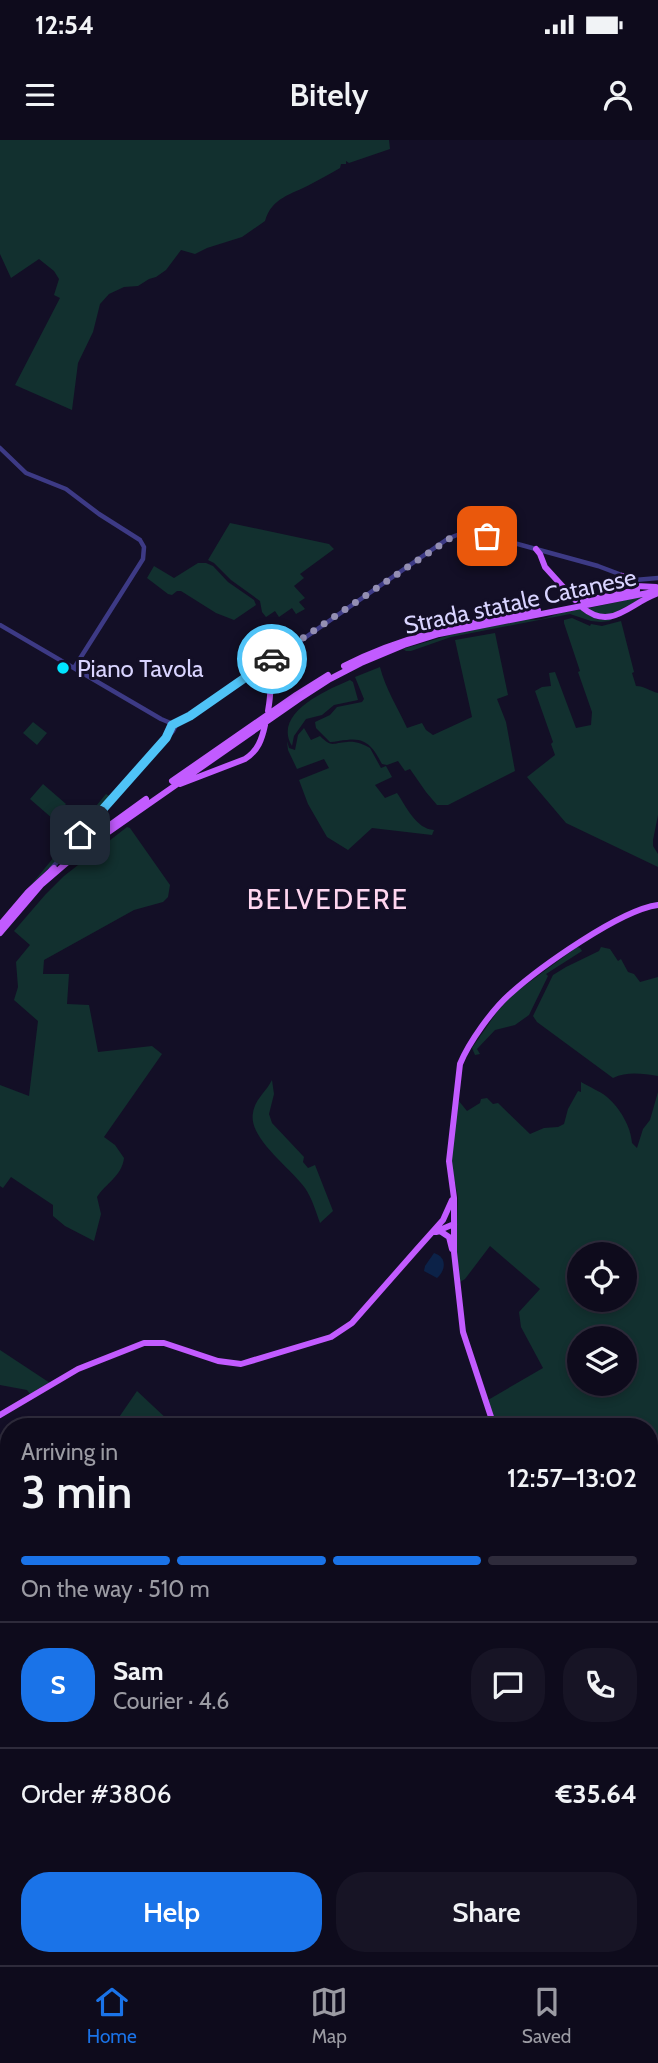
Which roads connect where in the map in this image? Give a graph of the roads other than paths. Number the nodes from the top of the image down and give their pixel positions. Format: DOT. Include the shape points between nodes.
graph roads {
  1 [pos="0,448"];
  2 [pos="536,549"];
  3 [pos="548,553"];
  4 [pos="543,562"];
  5 [pos="622,576"];
  6 [pos="658,578"];
  7 [pos="658,589"];
  8 [pos="575,600"];
  9 [pos="583,608"];
  10 [pos="0,625"];
  11 [pos="265,665"];
  12 [pos="74,668"];
  13 [pos="268,711"];
  14 [pos="265,724"];
  15 [pos="172,728"];
  16 [pos="248,731"];
  17 [pos="148,802"];
  18 [pos="47,874"];
  19 [pos="658,905"];
  20 [pos="0,925"];
  21 [pos="0,933"];
  22 [pos="453,1191"];
  23 [pos="443,1220"];
  24 [pos="454,1224"];
  25 [pos="434,1233"];
  26 [pos="418,1248"];
  27 [pos="454,1252"];
  28 [pos="0,1415"];
  29 [pos="491,1418"];
  1 -- 12 [label="street" via="26,473 66,489 144,547 143,559"];
  2 -- 3 [label="street"];
  2 -- 4 [label="main road"];
  2 -- 11 [label="street" via="485,535 452,537"];
  3 -- 4 [label="main road"];
  3 -- 5 [label="street"];
  4 -- 8 [label="main road"];
  5 -- 6 [label="street" via="639,581"];
  5 -- 7 [label="main road" via="636,586"];
  7 -- 9 [label="main road" via="609,618 597,618"];
  7 -- 16 [label="main road, Strada statale Catanese" via="403,640 335,671"];
  10 -- 12 [label="street"];
  11 -- 13 [label="main road" via="270,674"];
  11 -- 15 [label="street"];
  12 -- 15 [label="street"];
  14 -- 17 [label="main road" via="252,755"];
  15 -- 18 [label="street"];
  16 -- 17 [label="main road"];
  16 -- 18 [label="main road" via="94,835"];
  17 -- 21 [label="main road" via="55,872"];
  18 -- 20 [label="main road"];
  19 -- 22 [label="main road" via="637,911 574,946 509,994 495,1011 458,1072 449,1160"];
  22 -- 23 [label="main road"];
  22 -- 24 [label="main road"];
  23 -- 24 [label="main road"];
  23 -- 26 [label="main road"];
  24 -- 25 [label="main road"];
  24 -- 27 [label="main road"];
  25 -- 26 [label="main road"];
  25 -- 27 [label="main road" via="446,1235"];
  26 -- 28 [label="main road" via="352,1323 331,1337 241,1364 151,1342 79,1369"];
  27 -- 29 [label="main road" via="464,1332"];
}
